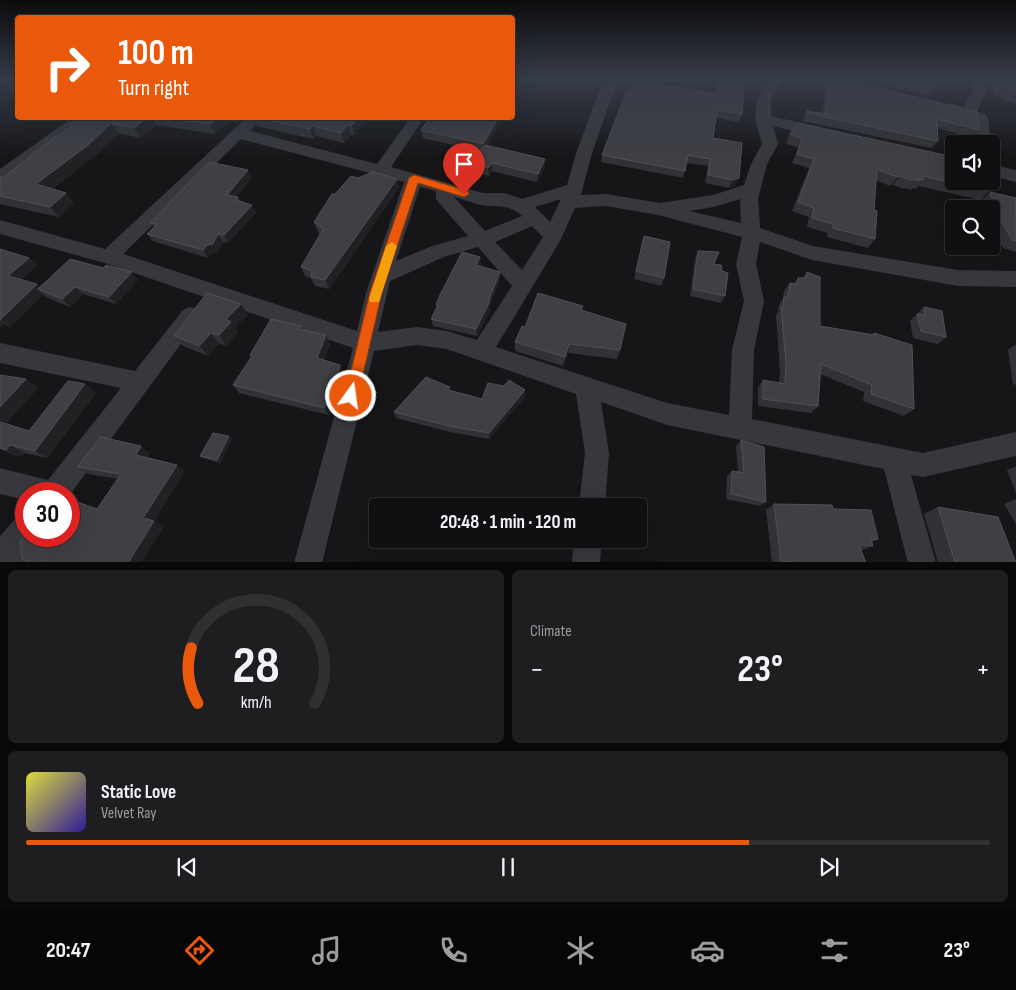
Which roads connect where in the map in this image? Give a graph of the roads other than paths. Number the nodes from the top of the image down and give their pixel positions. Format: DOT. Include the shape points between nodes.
graph roads {
  1 [pos="601,105"];
  2 [pos="763,105"];
  3 [pos="939,105"];
  4 [pos="972,105"];
  5 [pos="969,112"];
  6 [pos="762,119"];
  7 [pos="78,120"];
  8 [pos="252,120"];
  9 [pos="416,120"];
  10 [pos="238,133"];
  11 [pos="981,135"];
  12 [pos="838,137"];
  13 [pos="381,170"];
  14 [pos="1000,172"];
  15 [pos="1016,176"];
  16 [pos="0,177"];
  17 [pos="414,178"];
  18 [pos="445,188"];
  19 [pos="752,189"];
  20 [pos="572,195"];
  21 [pos="658,209"];
  22 [pos="529,211"];
  23 [pos="0,227"];
  24 [pos="751,232"];
  25 [pos="553,236"];
  26 [pos="483,239"];
  27 [pos="108,257"];
  28 [pos="382,276"];
  29 [pos="1016,279"];
  30 [pos="523,285"];
  31 [pos="210,291"];
  32 [pos="365,343"];
  33 [pos="482,352"];
  34 [pos="0,354"];
  35 [pos="140,382"];
  36 [pos="587,387"];
  37 [pos="740,429"];
  38 [pos="1016,444"];
  39 [pos="894,460"];
  40 [pos="0,481"];
  41 [pos="62,482"];
  42 [pos="15,485"];
  43 [pos="593,498"];
  44 [pos="587,548"];
  45 [pos="308,562"];
  46 [pos="586,562"];
  47 [pos="922,562"];
  1 -- 20 [label="street"];
  2 -- 6 [label="street"];
  3 -- 5 [label="street"];
  4 -- 5 [label="street"];
  5 -- 11 [label="street" via="980,117"];
  6 -- 12 [label="street"];
  6 -- 19 [label="street" via="770,144 759,164"];
  7 -- 16 [label="street"];
  8 -- 10 [label="street"];
  9 -- 13 [label="street"];
  10 -- 13 [label="street"];
  10 -- 27 [label="street"];
  13 -- 17 [label="street"];
  14 -- 15 [label="street"];
  17 -- 18 [label="street"];
  17 -- 28 [label="street"];
  18 -- 22 [label="street" via="483,199 504,199"];
  18 -- 26 [label="street" via="445,199"];
  19 -- 21 [label="street" via="714,201"];
  19 -- 24 [label="street" via="749,199"];
  20 -- 21 [label="street"];
  20 -- 22 [label="street"];
  20 -- 25 [label="street"];
  21 -- 24 [label="street"];
  22 -- 25 [label="street"];
  22 -- 26 [label="street"];
  23 -- 27 [label="street"];
  24 -- 29 [label="street" via="812,253 958,278"];
  24 -- 37 [label="street" via="746,264 754,301 743,350"];
  25 -- 30 [label="street"];
  26 -- 28 [label="street" via="439,251"];
  26 -- 30 [label="street"];
  27 -- 31 [label="street"];
  28 -- 32 [label="street"];
  30 -- 33 [label="street"];
  31 -- 32 [label="street"];
  31 -- 35 [label="street"];
  32 -- 33 [label="street" via="417,336 447,340"];
  32 -- 45 [label="street"];
  33 -- 36 [label="street"];
  34 -- 35 [label="street"];
  35 -- 41 [label="street"];
  36 -- 37 [label="street" via="667,414"];
  36 -- 43 [label="street" via="597,453"];
  37 -- 39 [label="street"];
  38 -- 39 [label="street" via="923,465"];
  39 -- 47 [label="street"];
  40 -- 42 [label="street"];
  44 -- 46 [label="street"];
}
